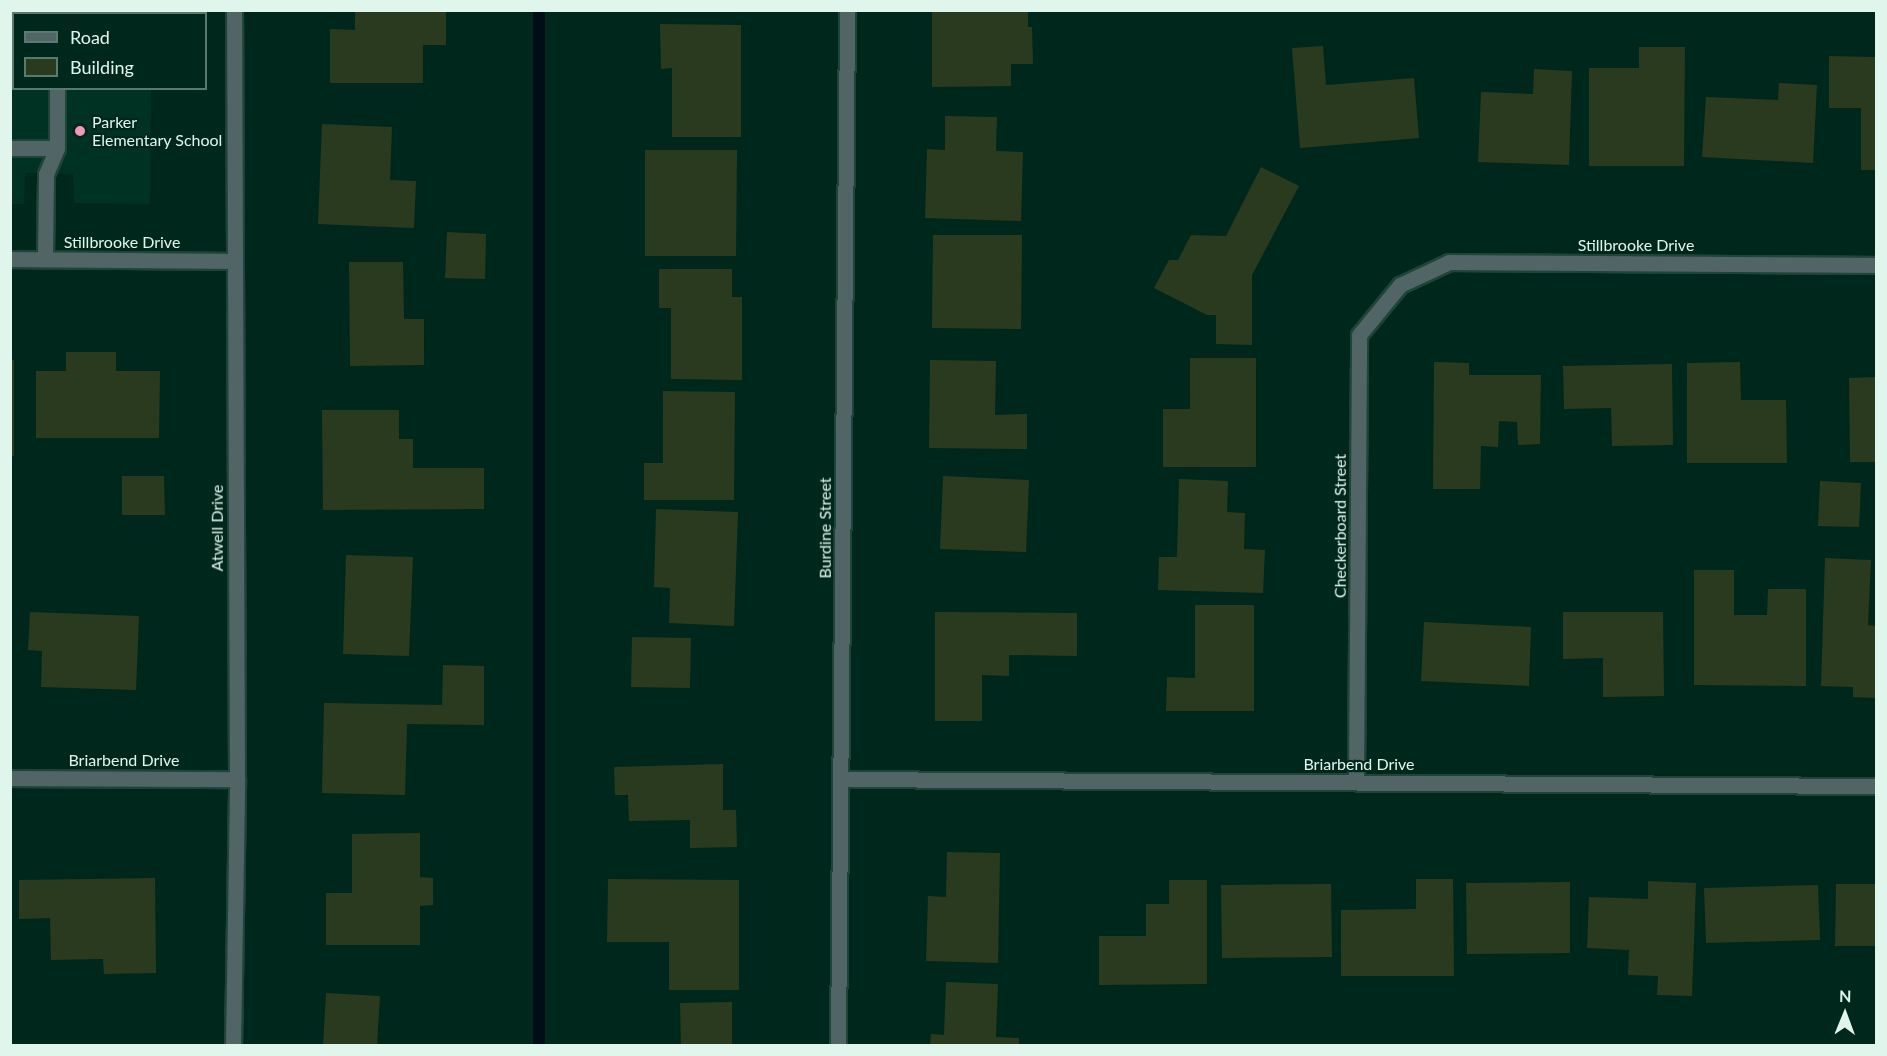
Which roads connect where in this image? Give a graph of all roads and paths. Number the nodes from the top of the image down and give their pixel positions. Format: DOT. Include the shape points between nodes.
graph roads {
  1 [pos="234,10"];
  2 [pos="847,10"];
  3 [pos="57,90"];
  4 [pos="10,148"];
  5 [pos="57,148"];
  6 [pos="10,259"];
  7 [pos="45,259"];
  8 [pos="233,261"];
  9 [pos="1876,265"];
  10 [pos="1400,285"];
  11 [pos="10,778"];
  12 [pos="237,778"];
  13 [pos="842,779"];
  14 [pos="1356,782"];
  15 [pos="1876,786"];
  16 [pos="234,1046"];
  17 [pos="838,1046"];
  1 -- 8 [label="street, Atwell Drive"];
  2 -- 13 [label="street, Burdine Street"];
  3 -- 5 [label="street"];
  4 -- 5 [label="street"];
  5 -- 7 [label="street" via="46,174"];
  6 -- 7 [label="street, Stillbrooke Drive"];
  7 -- 8 [label="street, Stillbrooke Drive"];
  8 -- 12 [label="street, Atwell Drive"];
  9 -- 10 [label="street, Stillbrooke Drive" via="1449,262"];
  10 -- 14 [label="street, Checkerboard Street" via="1359,335"];
  11 -- 12 [label="street, Briarbend Drive"];
  12 -- 16 [label="street, Atwell Drive"];
  13 -- 14 [label="street, Briarbend Drive"];
  13 -- 17 [label="street, Burdine Street"];
  14 -- 15 [label="street, Briarbend Drive"];
}
